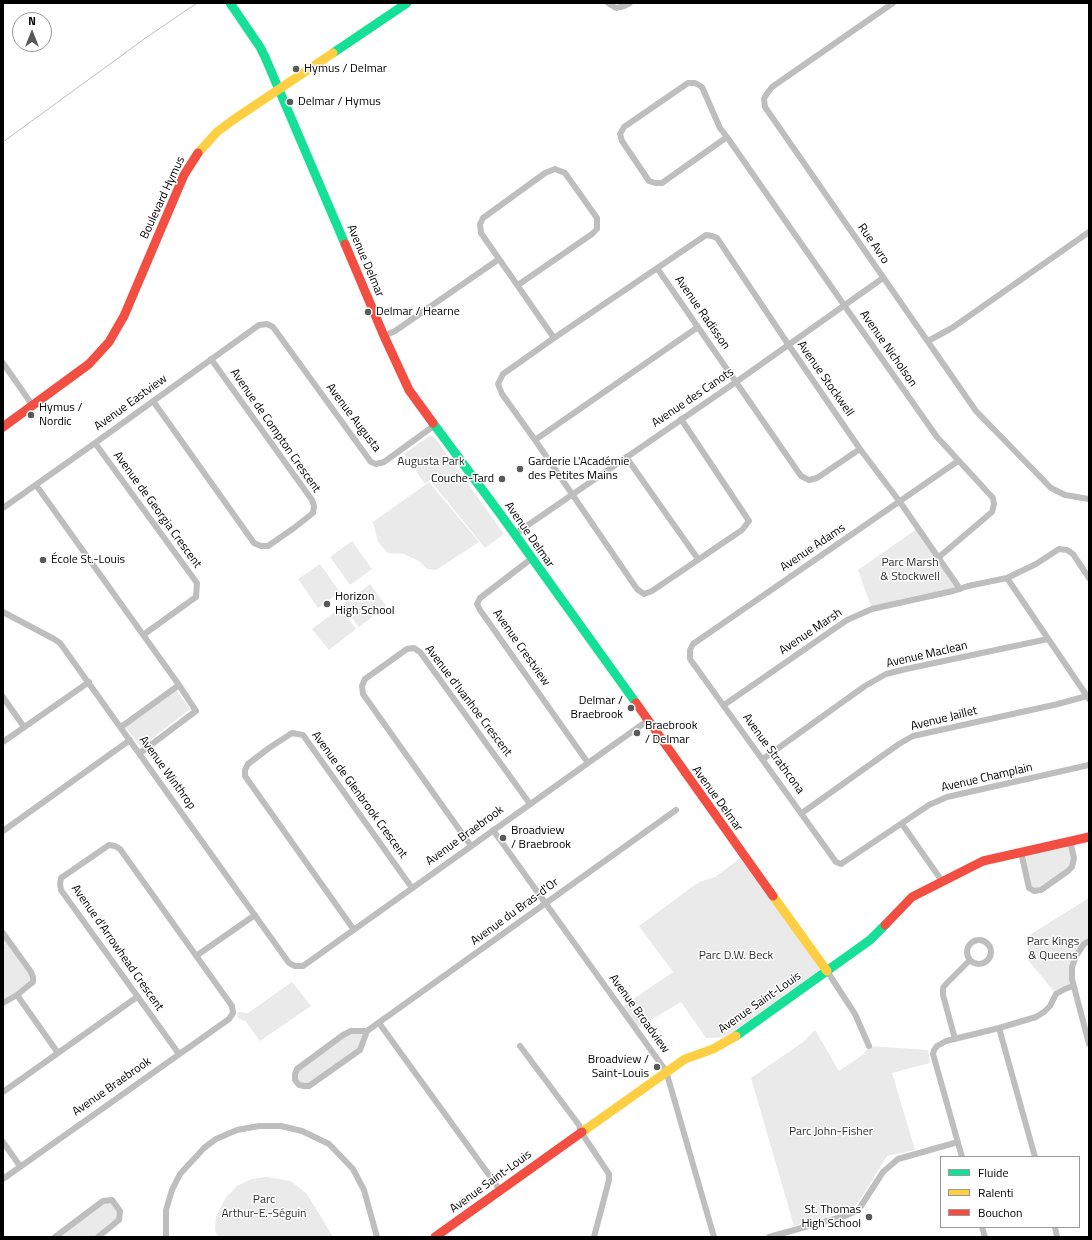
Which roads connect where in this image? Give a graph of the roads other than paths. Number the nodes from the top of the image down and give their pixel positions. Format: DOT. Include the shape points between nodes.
graph roads {
  1 [pos="230,3"];
  2 [pos="406,3"];
  3 [pos="608,3"];
  4 [pos="630,3"];
  5 [pos="893,3"];
  6 [pos="278,90"];
  7 [pos="727,137"];
  8 [pos="1089,232"];
  9 [pos="499,259"];
  10 [pos="656,268"];
  11 [pos="883,278"];
  12 [pos="518,285"];
  13 [pos="844,306"];
  14 [pos="273,327"];
  15 [pos="698,327"];
  16 [pos="384,336"];
  17 [pos="554,338"];
  18 [pos="928,342"];
  19 [pos="788,344"];
  20 [pos="211,359"];
  21 [pos="3,363"];
  22 [pos="736,382"];
  23 [pos="153,401"];
  24 [pos="33,406"];
  25 [pos="681,419"];
  26 [pos="435,425"];
  27 [pos="3,427"];
  28 [pos="535,440"];
  29 [pos="95,443"];
  30 [pos="860,449"];
  31 [pos="626,457"];
  32 [pos="958,460"];
  33 [pos="36,484"];
  34 [pos="572,494"];
  35 [pos="1089,499"];
  36 [pos="900,502"];
  37 [pos="3,508"];
  38 [pos="515,534"];
  39 [pos="939,557"];
  40 [pos="531,559"];
  41 [pos="698,559"];
  42 [pos="1007,578"];
  43 [pos="1089,578"];
  44 [pos="960,589"];
  45 [pos="3,612"];
  46 [pos="143,635"];
  47 [pos="1048,639"];
  48 [pos="690,658"];
  49 [pos="89,682"];
  50 [pos="179,685"];
  51 [pos="3,697"];
  52 [pos="1088,697"];
  53 [pos="724,705"];
  54 [pos="647,720"];
  55 [pos="24,727"];
  56 [pos="121,727"];
  57 [pos="130,740"];
  58 [pos="3,742"];
  59 [pos="140,753"];
  60 [pos="763,759"];
  61 [pos="588,762"];
  62 [pos="1089,765"];
  63 [pos="530,804"];
  64 [pos="676,810"];
  65 [pos="802,812"];
  66 [pos="902,824"];
  67 [pos="493,830"];
  68 [pos="3,831"];
  69 [pos="1089,837"];
  70 [pos="1070,841"];
  71 [pos="471,846"];
  72 [pos="1021,852"];
  73 [pos="836,862"];
  74 [pos="942,881"];
  75 [pos="412,888"];
  76 [pos="545,904"];
  77 [pos="255,915"];
  78 [pos="354,930"];
  79 [pos="3,933"];
  80 [pos="1089,941"];
  81 [pos="196,956"];
  82 [pos="970,960"];
  83 [pos="295,966"];
  84 [pos="826,971"];
  85 [pos="1073,986"];
  86 [pos="17,995"];
  87 [pos="137,997"];
  88 [pos="3,1003"];
  89 [pos="233,1013"];
  90 [pos="379,1023"];
  91 [pos="999,1028"];
  92 [pos="367,1031"];
  93 [pos="956,1039"];
  94 [pos="1089,1044"];
  95 [pos="520,1046"];
  96 [pos="869,1046"];
  97 [pos="58,1053"];
  98 [pos="179,1054"];
  99 [pos="666,1071"];
  100 [pos="3,1092"];
  101 [pos="581,1132"];
  102 [pos="3,1142"];
  103 [pos="958,1142"];
  104 [pos="962,1156"];
  105 [pos="1035,1156"];
  106 [pos="20,1166"];
  107 [pos="3,1179"];
  108 [pos="500,1190"];
  109 [pos="55,1237"];
  110 [pos="98,1237"];
  111 [pos="166,1237"];
  112 [pos="377,1237"];
  113 [pos="434,1237"];
  114 [pos="594,1237"];
  115 [pos="714,1237"];
  116 [pos="769,1237"];
  1 -- 6 [label="street, Avenue Delmar" via="260,47"];
  2 -- 6 [label="street, Boulevard Hymus"];
  3 -- 4 [label="street" via="616,8"];
  5 -- 11 [label="street, Rue Avro" via="777,83 768,92 764,101 767,111"];
  6 -- 16 [label="street, Avenue Delmar"];
  6 -- 24 [label="street, Boulevard Hymus" via="210,138 200,150 181,181 127,309 112,338 89,364"];
  7 -- 7 [label="street, Avenue Nicholson" via="720,128 702,87 695,83 688,83 624,127 620,134 622,142 649,181 655,184 662,183"];
  7 -- 13 [label="street, Avenue Nicholson"];
  8 -- 18 [label="street"];
  9 -- 12 [label="street"];
  9 -- 12 [label="street" via="481,233 480,224 483,218 545,173 555,169 565,173 597,218 598,229"];
  9 -- 16 [label="street"];
  10 -- 15 [label="street, Avenue Radisson"];
  10 -- 17 [label="street"];
  10 -- 19 [label="street, Avenue Stockwell" via="706,235 718,238"];
  11 -- 13 [label="street, Avenue des Canots"];
  11 -- 18 [label="street, Rue Avro"];
  12 -- 17 [label="street"];
  13 -- 19 [label="street, Avenue des Canots"];
  13 -- 32 [label="street, Avenue Nicholson" via="937,437"];
  14 -- 20 [label="street, Avenue Eastview" via="267,324 259,325"];
  14 -- 26 [label="street, Avenue Augusta" via="371,462 384,462"];
  15 -- 22 [label="street, Avenue Radisson"];
  15 -- 28 [label="street"];
  16 -- 26 [label="street, Avenue Delmar" via="409,390"];
  17 -- 28 [label="street" via="504,374 498,384 502,394"];
  18 -- 35 [label="street, Rue Avro" via="976,410 1051,488 1065,495"];
  19 -- 22 [label="street, Avenue des Canots"];
  19 -- 30 [label="street, Avenue Stockwell"];
  20 -- 23 [label="street, Avenue Eastview"];
  20 -- 23 [label="street, Avenue de Compton Crescent" via="312,500 313,513 294,528 268,546 254,543"];
  21 -- 24 [label="street"];
  22 -- 25 [label="street, Avenue des Canots"];
  22 -- 30 [label="street, Avenue Radisson" via="801,476 809,480 818,478"];
  23 -- 29 [label="street, Avenue Eastview"];
  24 -- 27 [label="street, Boulevard Hymus"];
  25 -- 31 [label="street, Avenue des Canots"];
  25 -- 41 [label="street" via="748,521 742,530"];
  26 -- 38 [label="street, Avenue Delmar"];
  28 -- 34 [label="street"];
  29 -- 33 [label="street, Avenue Eastview"];
  29 -- 46 [label="street, Avenue de Georgia Crescent" via="197,583 196,597"];
  30 -- 36 [label="street, Avenue Stockwell"];
  31 -- 34 [label="street, Avenue des Canots"];
  31 -- 41 [label="street"];
  32 -- 36 [label="street, Avenue Adams"];
  32 -- 39 [label="street, Avenue Nicholson" via="993,498 994,504 992,512"];
  33 -- 37 [label="street, Avenue Eastview"];
  33 -- 46 [label="street"];
  34 -- 38 [label="street, Avenue des Canots"];
  34 -- 41 [label="street" via="637,588 644,594"];
  36 -- 39 [label="street, Avenue Stockwell"];
  36 -- 48 [label="street, Avenue Adams" via="693,644"];
  38 -- 40 [label="street, Avenue Delmar"];
  39 -- 44 [label="street, Avenue Stockwell"];
  40 -- 54 [label="street, Avenue Delmar"];
  40 -- 61 [label="street, Avenue Crestview" via="480,598 478,604"];
  42 -- 43 [label="street, Avenue Marsh" via="1059,549 1073,554"];
  42 -- 44 [label="street, Avenue Marsh"];
  42 -- 47 [label="street"];
  44 -- 53 [label="street, Avenue Marsh" via="872,609 847,620"];
  45 -- 49 [label="street, Avenue Winthrop" via="54,639"];
  46 -- 50 [label="street"];
  47 -- 52 [label="street"];
  47 -- 60 [label="street, Avenue Maclean" via="886,674 864,686"];
  48 -- 53 [label="street, Avenue Strathcona"];
  49 -- 55 [label="street"];
  49 -- 56 [label="street, Avenue Winthrop"];
  50 -- 56 [label="street"];
  50 -- 59 [label="street" via="196,711"];
  51 -- 55 [label="street"];
  52 -- 65 [label="street, Avenue Jaillet" via="913,736"];
  53 -- 60 [label="street, Avenue Strathcona"];
  54 -- 61 [label="street, Avenue Braebrook"];
  54 -- 84 [label="street, Avenue Delmar"];
  55 -- 58 [label="street"];
  56 -- 57 [label="street, Avenue Winthrop"];
  57 -- 59 [label="street, Avenue Winthrop"];
  57 -- 68 [label="street"];
  59 -- 77 [label="street, Avenue Winthrop"];
  60 -- 65 [label="street, Avenue Strathcona"];
  61 -- 63 [label="street, Avenue Braebrook"];
  62 -- 66 [label="street, Avenue Champlain" via="947,797 929,805"];
  63 -- 67 [label="street, Avenue Braebrook"];
  63 -- 71 [label="street, Avenue d'Ivanhoe Crescent" via="420,652 414,648 407,649 391,660 365,679 362,686 363,694"];
  64 -- 76 [label="street, Avenue du Bras-d'Or"];
  65 -- 73 [label="street, Avenue Strathcona"];
  66 -- 73 [label="street, Avenue Champlain" via="845,862"];
  66 -- 74 [label="street"];
  67 -- 71 [label="street, Avenue Braebrook"];
  67 -- 76 [label="street, Avenue Broadview"];
  69 -- 70 [label="street, Avenue Saint-Louis"];
  70 -- 72 [label="street, Avenue Saint-Louis"];
  70 -- 72 [label="street" via="1074,858 1072,866 1041,890 1034,891 1030,888"];
  71 -- 75 [label="street, Avenue Braebrook"];
  72 -- 74 [label="street, Avenue Saint-Louis" via="983,861"];
  74 -- 84 [label="street, Avenue Saint-Louis" via="912,897 870,940"];
  75 -- 78 [label="street, Avenue Braebrook"];
  75 -- 78 [label="street, Avenue de Glenbrook Crescent" via="303,735 292,733 269,748 248,764 245,776"];
  76 -- 90 [label="street, Avenue du Bras-d'Or"];
  76 -- 99 [label="street, Avenue Broadview"];
  77 -- 81 [label="street"];
  77 -- 83 [label="street, Avenue Winthrop" via="289,963"];
  78 -- 83 [label="street, Avenue Braebrook" via="303,966"];
  79 -- 86 [label="street" via="33,977 33,982"];
  80 -- 85 [label="street" via="1076,956 1072,967"];
  81 -- 87 [label="street, Avenue d'Arrowhead Crescent" via="120,849 109,845 85,861 61,878 61,890"];
  81 -- 89 [label="street, Avenue d'Arrowhead Crescent" via="232,1006"];
  82 -- 82 [label="street" via="967,951 970,944 976,940 984,941 990,946 991,954 987,961 975,964"];
  82 -- 93 [label="street" via="943,988"];
  84 -- 96 [label="street, Avenue Delmar" via="855,1014"];
  84 -- 99 [label="street, Avenue Saint-Louis" via="735,1037 713,1049 685,1059"];
  85 -- 91 [label="street" via="1056,994 1050,1006 1036,1017"];
  85 -- 94 [label="street"];
  86 -- 88 [label="street"];
  86 -- 97 [label="street"];
  87 -- 97 [label="street"];
  87 -- 98 [label="street, Avenue d'Arrowhead Crescent"];
  89 -- 98 [label="street, Avenue Braebrook" via="229,1019"];
  90 -- 92 [label="street, Avenue du Bras-d'Or"];
  90 -- 108 [label="street"];
  91 -- 93 [label="street"];
  91 -- 105 [label="street"];
  92 -- 92 [label="street, Avenue du Bras-d'Or" via="351,1031 343,1035 297,1069 295,1080 299,1085 309,1086 360,1050"];
  93 -- 103 [label="street" via="937,1046 933,1054"];
  95 -- 101 [label="street" via="579,1125"];
  97 -- 100 [label="street"];
  98 -- 106 [label="street, Avenue Braebrook"];
  99 -- 101 [label="street, Avenue Saint-Louis"];
  99 -- 115 [label="street, Avenue Broadview"];
  101 -- 108 [label="street, Avenue Saint-Louis"];
  101 -- 114 [label="street" via="609,1174"];
  102 -- 106 [label="street"];
  103 -- 104 [label="street"];
  103 -- 116 [label="street" via="898,1159 883,1172 861,1206 850,1214"];
  106 -- 107 [label="street, Avenue Braebrook"];
  108 -- 113 [label="street, Avenue Saint-Louis"];
  109 -- 110 [label="street" via="103,1201 112,1200 120,1211 119,1220"];
  111 -- 112 [label="street" via="166,1210 180,1174 216,1139 237,1130 259,1126 281,1126 302,1131 329,1144 353,1169 364,1190"];
}
